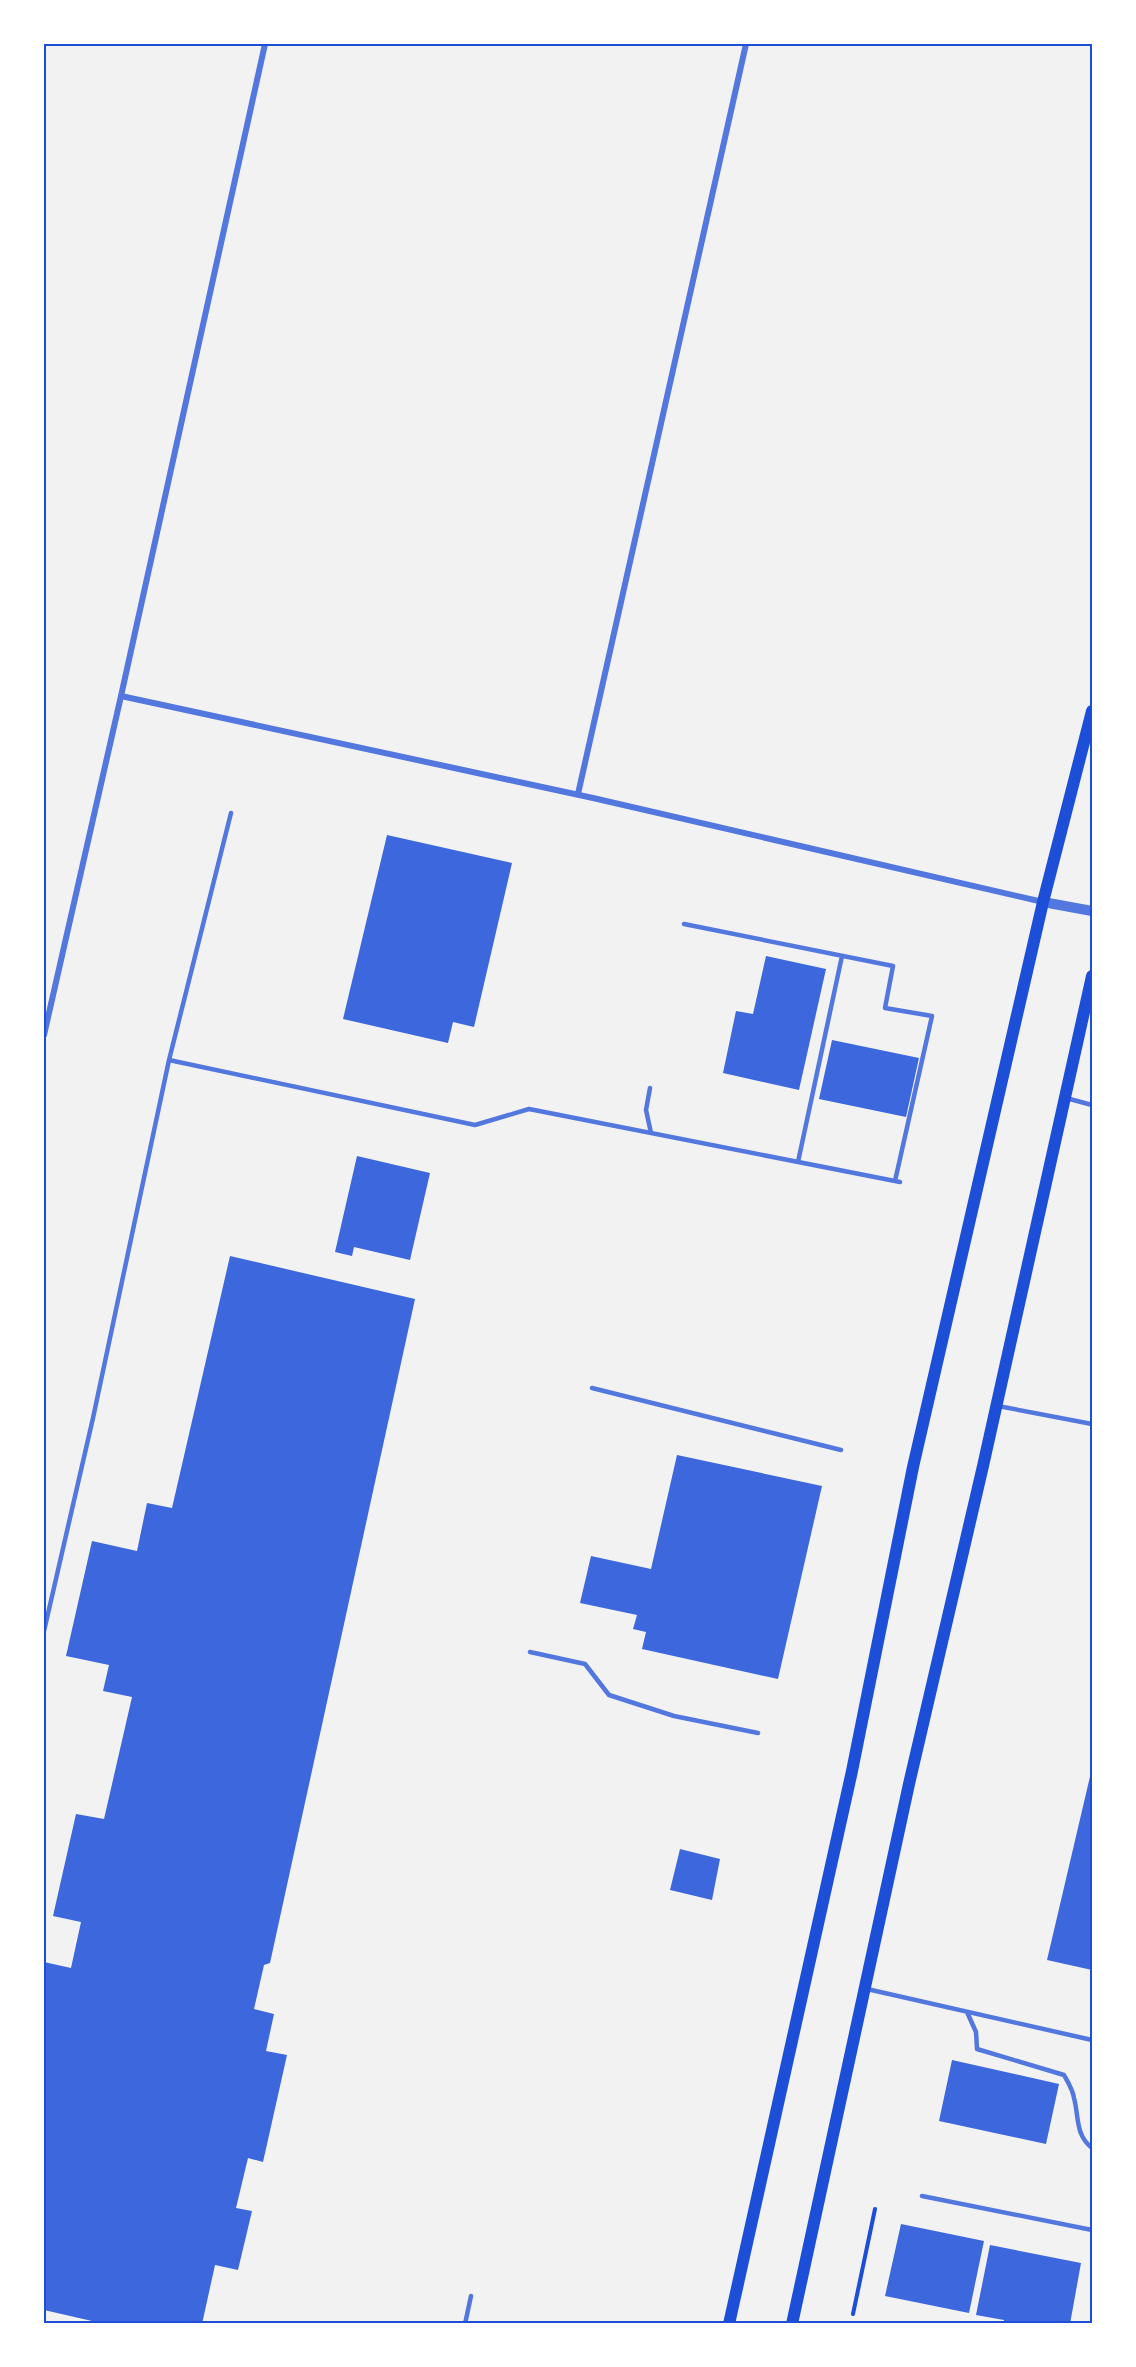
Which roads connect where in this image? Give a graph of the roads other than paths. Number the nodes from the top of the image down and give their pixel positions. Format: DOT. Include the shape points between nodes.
graph roads {
  1 [pos="265,44"];
  2 [pos="746,44"];
  3 [pos="121,696"];
  4 [pos="1092,711"];
  5 [pos="578,794"];
  6 [pos="231,813"];
  7 [pos="1044,902"];
  8 [pos="1092,911"];
  9 [pos="684,924"];
  10 [pos="842,956"];
  11 [pos="1092,976"];
  12 [pos="44,1035"];
  13 [pos="169,1060"];
  14 [pos="650,1088"];
  15 [pos="1065,1098"];
  16 [pos="1092,1105"];
  17 [pos="651,1133"];
  18 [pos="798,1162"];
  19 [pos="592,1388"];
  20 [pos="997,1406"];
  21 [pos="1092,1424"];
  22 [pos="842,1450"];
  23 [pos="44,1631"];
  24 [pos="530,1652"];
  25 [pos="758,1733"];
  26 [pos="864,1989"];
  27 [pos="967,2012"];
  28 [pos="1092,2040"];
  29 [pos="1092,2148"];
  30 [pos="922,2196"];
  31 [pos="1092,2230"];
  32 [pos="471,2296"];
  33 [pos="465,2324"];
  34 [pos="729,2324"];
  35 [pos="792,2324"];
  1 -- 3 [label="street"];
  2 -- 5 [label="street"];
  3 -- 5 [label="street"];
  3 -- 12 [label="street"];
  4 -- 7 [label="main road"];
  5 -- 7 [label="street"];
  6 -- 13 [label="lane"];
  7 -- 8 [label="street"];
  7 -- 34 [label="main road" via="913,1467 852,1771"];
  9 -- 10 [label="lane"];
  10 -- 18 [label="lane"];
  10 -- 18 [label="lane" via="892,966 885,1008 932,1016 898,1181"];
  11 -- 15 [label="main road"];
  13 -- 17 [label="lane" via="475,1125 529,1109"];
  13 -- 23 [label="lane"];
  14 -- 17 [label="lane" via="646,1110"];
  15 -- 16 [label="lane"];
  15 -- 20 [label="main road"];
  17 -- 18 [label="lane"];
  19 -- 22 [label="lane"];
  20 -- 21 [label="lane"];
  20 -- 26 [label="main road"];
  24 -- 25 [label="lane" via="585,1664 609,1695 674,1716"];
  26 -- 27 [label="lane"];
  26 -- 35 [label="main road"];
  27 -- 28 [label="lane"];
  27 -- 29 [label="lane" via="976,2032 977,2049 1064,2075 1074,2096 1078,2126"];
  30 -- 31 [label="lane"];
  32 -- 33 [label="lane"];
}
